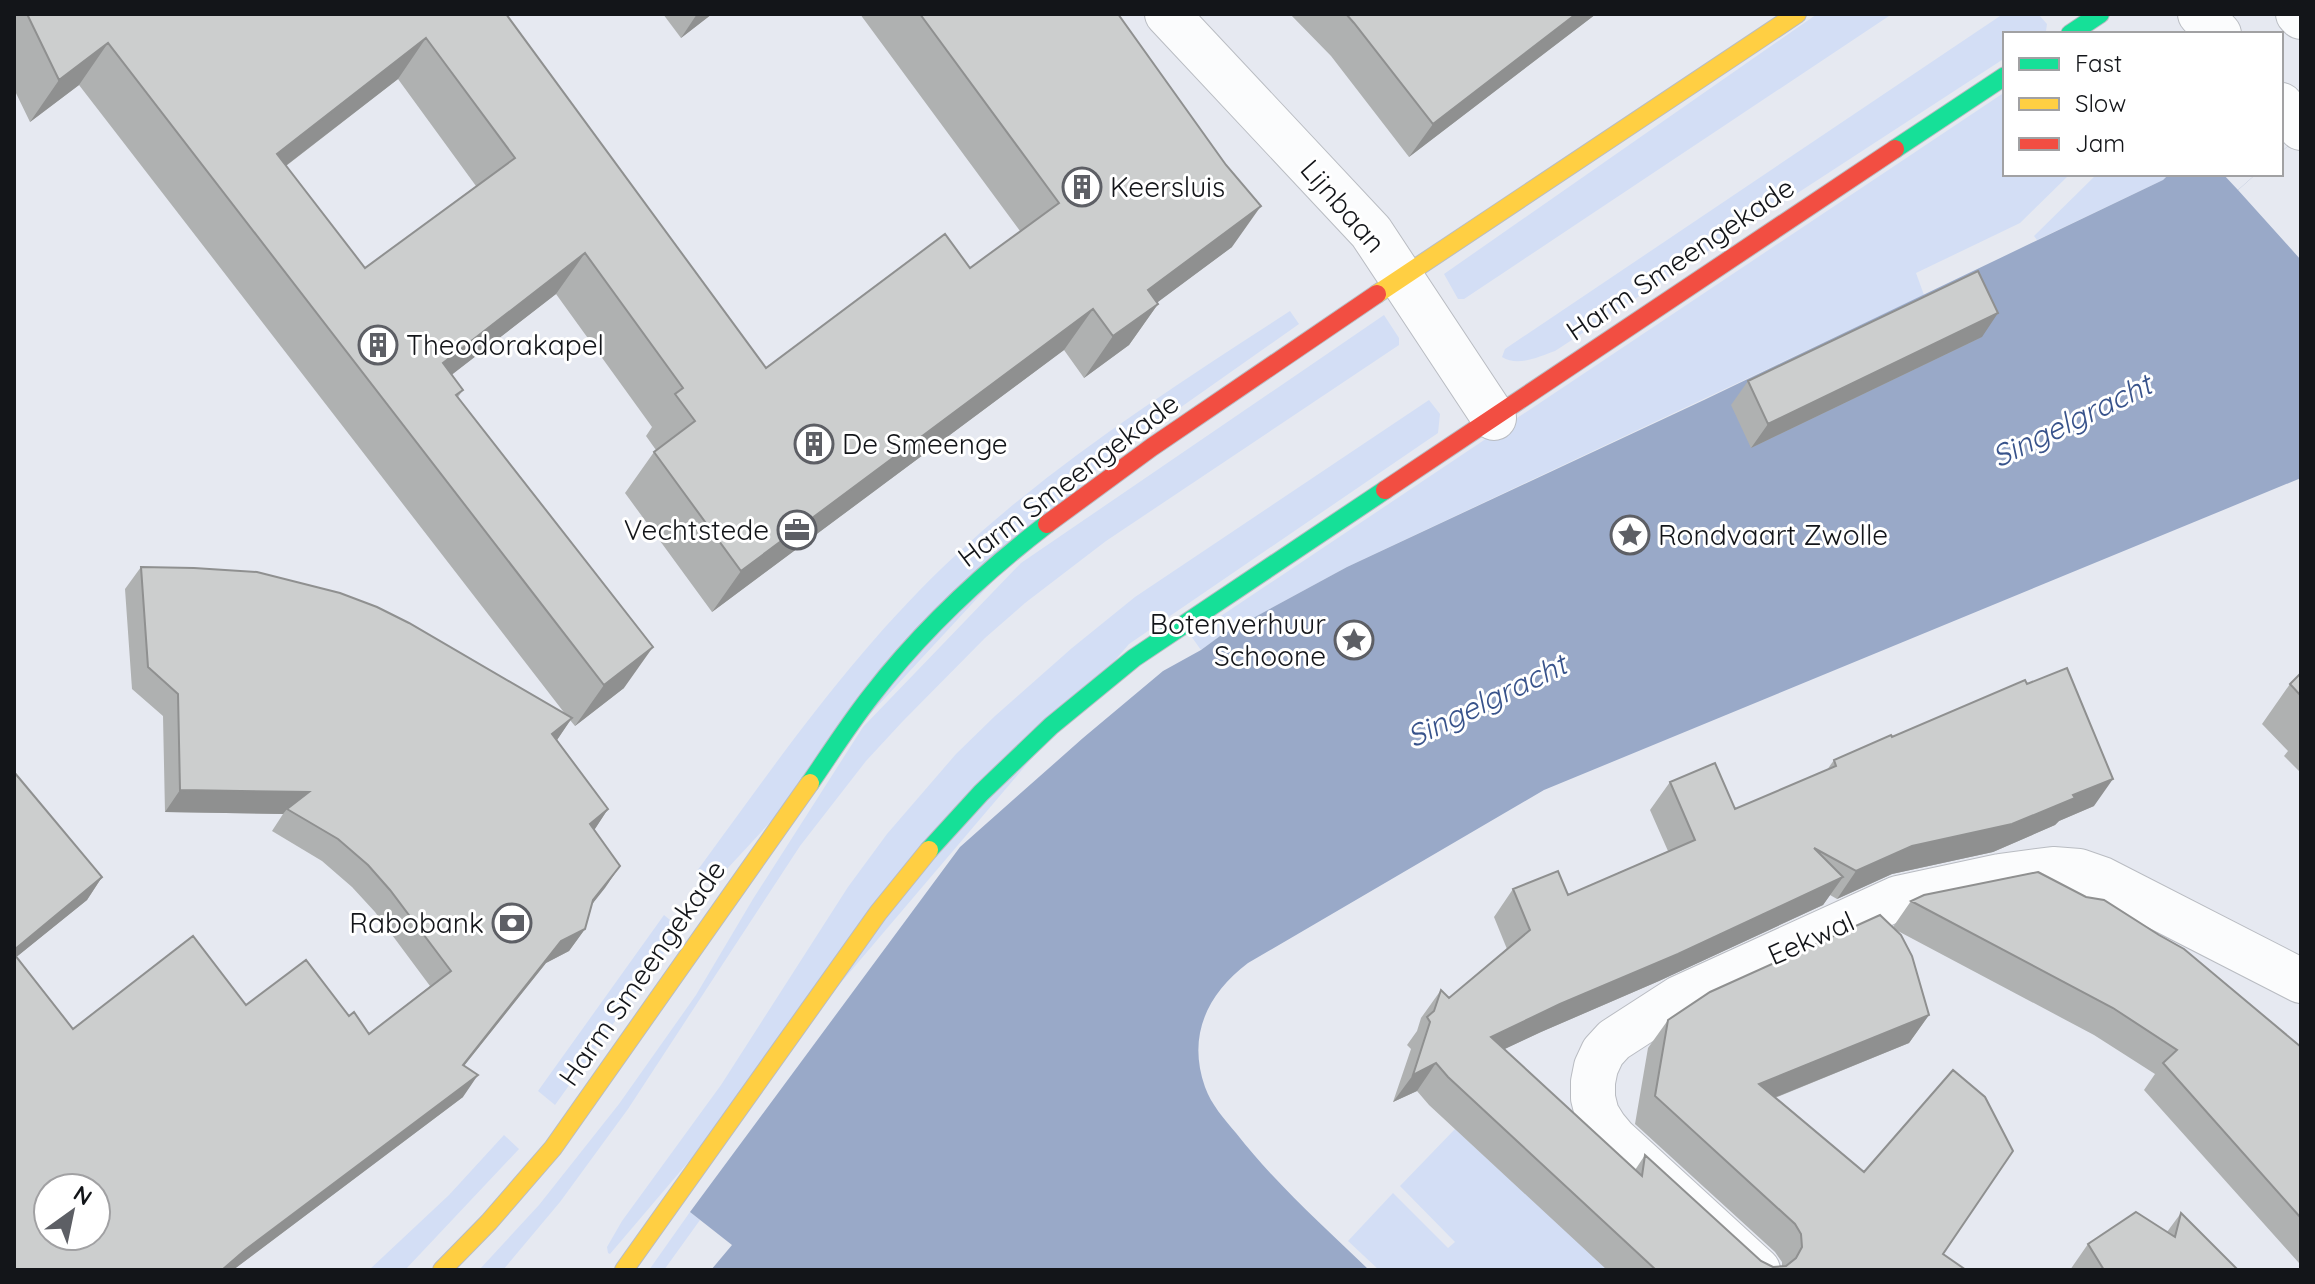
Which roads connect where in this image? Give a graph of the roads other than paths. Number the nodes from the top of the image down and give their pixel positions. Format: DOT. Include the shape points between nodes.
graph roads {
  1 [pos="1167,14"];
  2 [pos="1797,14"];
  3 [pos="2100,14"];
  4 [pos="2200,14"];
  5 [pos="2073,32"];
  6 [pos="2217,32"];
  7 [pos="2003,77"];
  8 [pos="1401,278"];
  9 [pos="1494,418"];
  10 [pos="2301,981"];
  11 [pos="442,1270"];
  12 [pos="624,1270"];
  13 [pos="1758,1270"];
  1 -- 8 [label="street, Lijnbaan" via="1371,232"];
  2 -- 8 [label="main road, Harm Smeengekade"];
  3 -- 5 [label="main road"];
  4 -- 6 [label="street"];
  7 -- 9 [label="main road, Harm Smeengekade"];
  8 -- 9 [label="street, Lijnbaan"];
  8 -- 11 [label="main road, Harm Smeengekade" via="1060,513 915,644 820,765 553,1148"];
  9 -- 12 [label="main road, Harm Smeengekade" via="1134,658 981,793 878,913"];
  10 -- 13 [label="street, Eekwal" via="2102,879 2053,869 1898,898 1679,998 1603,1052 1593,1082 1597,1114 1615,1139"];
}
